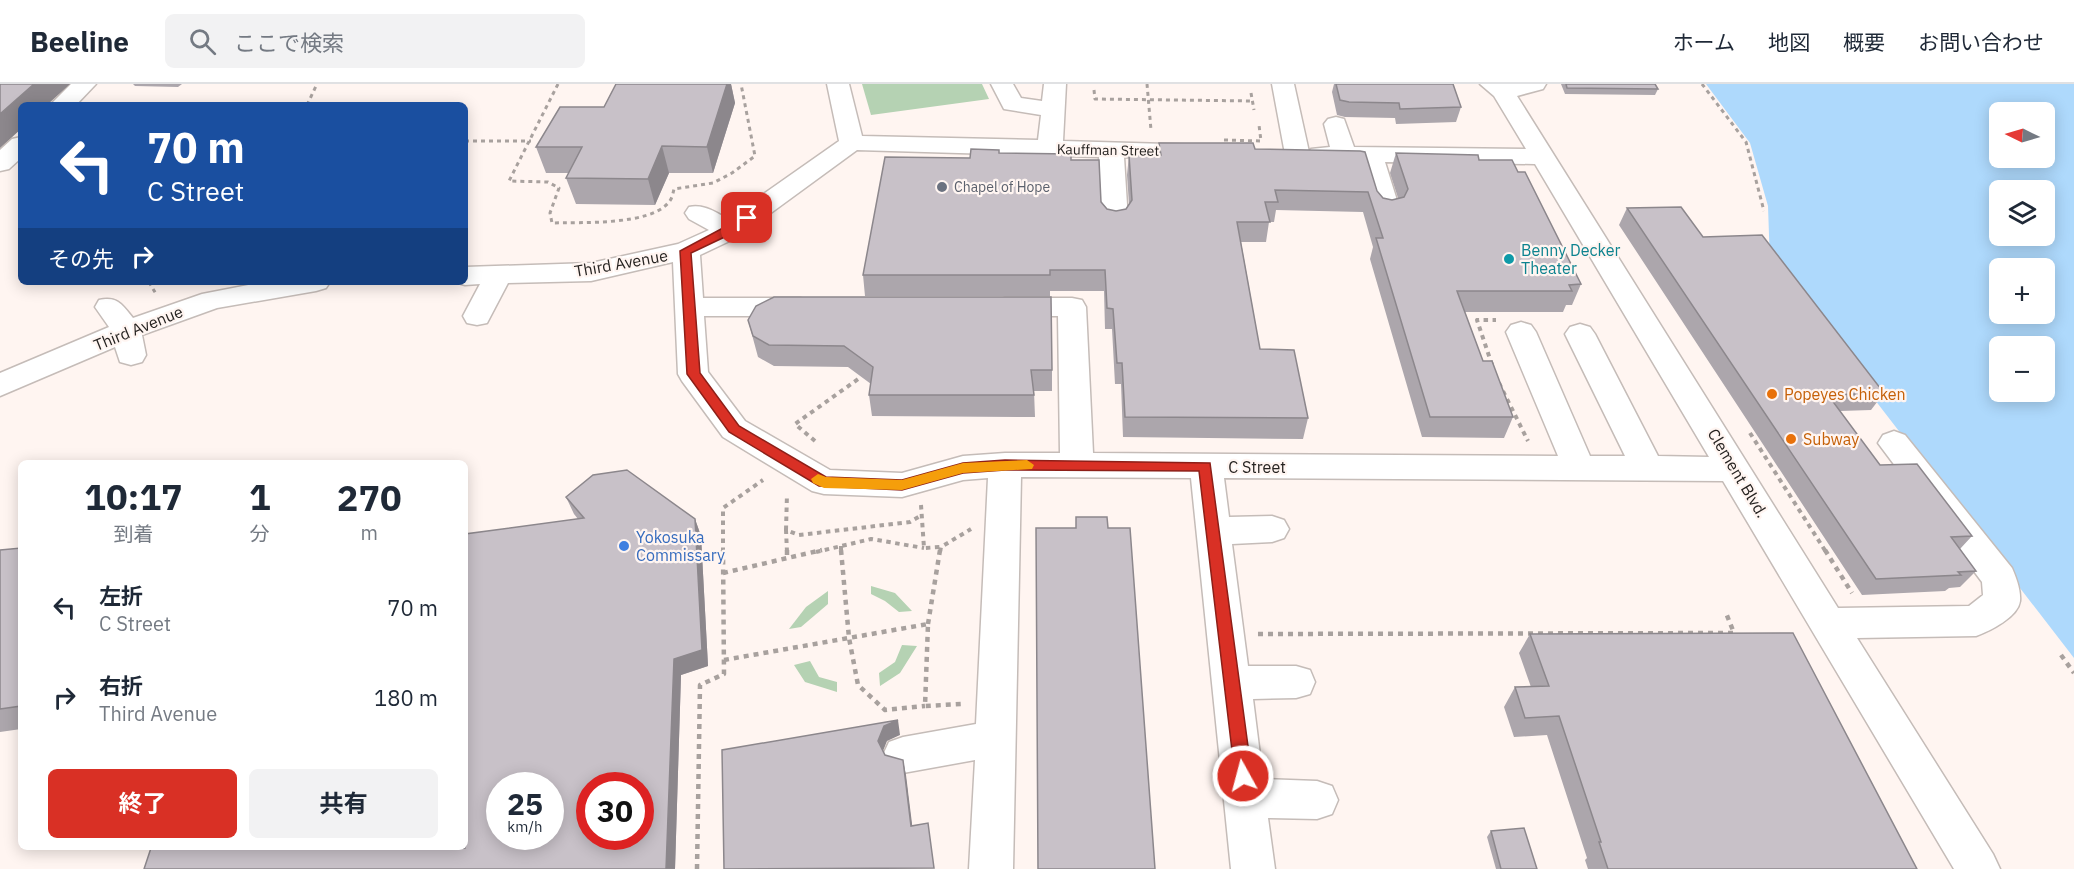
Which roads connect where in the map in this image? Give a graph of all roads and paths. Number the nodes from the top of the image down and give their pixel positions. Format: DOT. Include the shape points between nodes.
graph roads {
  1 [pos="85,84"];
  2 [pos="317,84"];
  3 [pos="558,84"];
  4 [pos="741,84"];
  5 [pos="838,84"];
  6 [pos="1002,84"];
  7 [pos="1055,84"];
  8 [pos="1147,84"];
  9 [pos="1283,84"];
  10 [pos="1535,84"];
  11 [pos="1702,84"];
  12 [pos="1497,88"];
  13 [pos="1094,90"];
  14 [pos="1251,93"];
  15 [pos="1147,100"];
  16 [pos="1253,101"];
  17 [pos="65,102"];
  18 [pos="308,102"];
  19 [pos="1053,110"];
  20 [pos="1254,110"];
  21 [pos="1336,124"];
  22 [pos="1153,139"];
  23 [pos="468,141"];
  24 [pos="531,141"];
  25 [pos="852,143"];
  26 [pos="1050,148"];
  27 [pos="1111,150"];
  28 [pos="1230,152"];
  29 [pos="1344,154"];
  30 [pos="1370,155"];
  31 [pos="1543,157"];
  32 [pos="1387,210"];
  33 [pos="1764,211"];
  34 [pos="698,213"];
  35 [pos="1114,221"];
  36 [pos="729,231"];
  37 [pos="686,251"];
  38 [pos="468,276"];
  39 [pos="498,276"];
  40 [pos="299,285"];
  41 [pos="109,307"];
  42 [pos="688,307"];
  43 [pos="832,307"];
  44 [pos="976,307"];
  45 [pos="477,316"];
  46 [pos="1521,332"];
  47 [pos="1580,334"];
  48 [pos="129,343"];
  49 [pos="861,377"];
  50 [pos="0,385"];
  51 [pos="1894,443"];
  52 [pos="789,461"];
  53 [pos="1005,465"];
  54 [pos="1077,466"];
  55 [pos="1206,466"];
  56 [pos="1579,468"];
  57 [pos="1648,469"];
  58 [pos="1736,469"];
  59 [pos="921,496"];
  60 [pos="922,516"];
  61 [pos="1272,529"];
  62 [pos="1213,531"];
  63 [pos="841,546"];
  64 [pos="941,547"];
  65 [pos="924,548"];
  66 [pos="787,559"];
  67 [pos="723,573"];
  68 [pos="1726,613"];
  69 [pos="1828,623"];
  70 [pos="1226,634"];
  71 [pos="849,638"];
  72 [pos="2061,655"];
  73 [pos="724,660"];
  74 [pos="2074,673"];
  75 [pos="1296,682"];
  76 [pos="1232,683"];
  77 [pos="997,701"];
  78 [pos="925,706"];
  79 [pos="996,747"];
  80 [pos="903,754"];
  81 [pos="1246,798"];
  82 [pos="1317,800"];
  83 [pos="697,869"];
  84 [pos="992,869"];
  85 [pos="1253,869"];
  86 [pos="1978,869"];
  1 -- 17 [label="street"];
  2 -- 18 [label="path"];
  3 -- 24 [label="path"];
  4 -- 24 [label="path" via="755,156 705,186 685,184 674,189 662,208 617,222 552,223 550,213 558,188 548,182 509,181"];
  5 -- 25 [label="street"];
  6 -- 19 [label="street" via="1012,104"];
  7 -- 19 [label="street"];
  8 -- 15 [label="path"];
  9 -- 29 [label="street" via="1288,153"];
  10 -- 12 [label="street"];
  11 -- 33 [label="path" via="1746,142"];
  12 -- 31 [label="street, Clement Blvd."];
  13 -- 15 [label="path" via="1095,99"];
  14 -- 16 [label="path"];
  15 -- 16 [label="path"];
  15 -- 22 [label="path"];
  16 -- 20 [label="path"];
  19 -- 26 [label="street"];
  21 -- 29 [label="street"];
  23 -- 24 [label="path"];
  25 -- 26 [label="street, Kauffman Street"];
  25 -- 36 [label="street, Third Avenue"];
  26 -- 27 [label="street, Kauffman Street"];
  27 -- 28 [label="street, Kauffman Street"];
  27 -- 35 [label="street"];
  29 -- 30 [label="street"];
  30 -- 31 [label="street"];
  30 -- 32 [label="street"];
  31 -- 58 [label="street, Clement Blvd."];
  34 -- 36 [label="street"];
  36 -- 37 [label="street, Third Avenue"];
  37 -- 39 [label="street, Third Avenue" via="591,272"];
  37 -- 42 [label="street, C Street"];
  38 -- 39 [label="street, Third Avenue"];
  39 -- 45 [label="street"];
  40 -- 48 [label="street, Third Avenue" via="212,300"];
  41 -- 48 [label="street"];
  42 -- 43 [label="street"];
  42 -- 52 [label="street, C Street" via="693,374 734,429"];
  44 -- 54 [label="street" via="1072,307"];
  46 -- 56 [label="street"];
  47 -- 57 [label="street"];
  48 -- 50 [label="street, Third Avenue"];
  49 -- 52 [label="path" via="795,424 816,442"];
  51 -- 69 [label="street" via="1999,578 2002,601 1976,621"];
  52 -- 53 [label="street, C Street" via="824,482 902,485 963,468"];
  52 -- 67 [label="path" via="723,508"];
  53 -- 54 [label="street, C Street"];
  53 -- 77 [label="street"];
  54 -- 55 [label="street, C Street"];
  55 -- 56 [label="street, C Street"];
  55 -- 62 [label="street"];
  56 -- 57 [label="street, C Street"];
  57 -- 58 [label="street, C Street"];
  58 -- 69 [label="street, Clement Blvd."];
  59 -- 60 [label="path"];
  60 -- 65 [label="path"];
  60 -- 66 [label="path" via="910,522 799,535 786,530"];
  61 -- 62 [label="street"];
  62 -- 70 [label="street"];
  63 -- 65 [label="path" via="871,539"];
  63 -- 66 [label="path"];
  63 -- 71 [label="path"];
  64 -- 65 [label="path"];
  66 -- 67 [label="path"];
  67 -- 73 [label="path"];
  68 -- 70 [label="path" via="1734,633"];
  69 -- 86 [label="street, Clement Blvd."];
  70 -- 76 [label="street"];
  71 -- 73 [label="path"];
  71 -- 78 [label="path" via="858,685 885,711"];
  71 -- 78 [label="path" via="928,624"];
  72 -- 74 [label="path"];
  73 -- 83 [label="path" via="724,674 700,685"];
  75 -- 76 [label="street"];
  76 -- 81 [label="street"];
  77 -- 78 [label="path"];
  77 -- 79 [label="street"];
  79 -- 80 [label="street" via="976,742"];
  79 -- 84 [label="street"];
  81 -- 82 [label="street"];
  81 -- 85 [label="street"];
}
